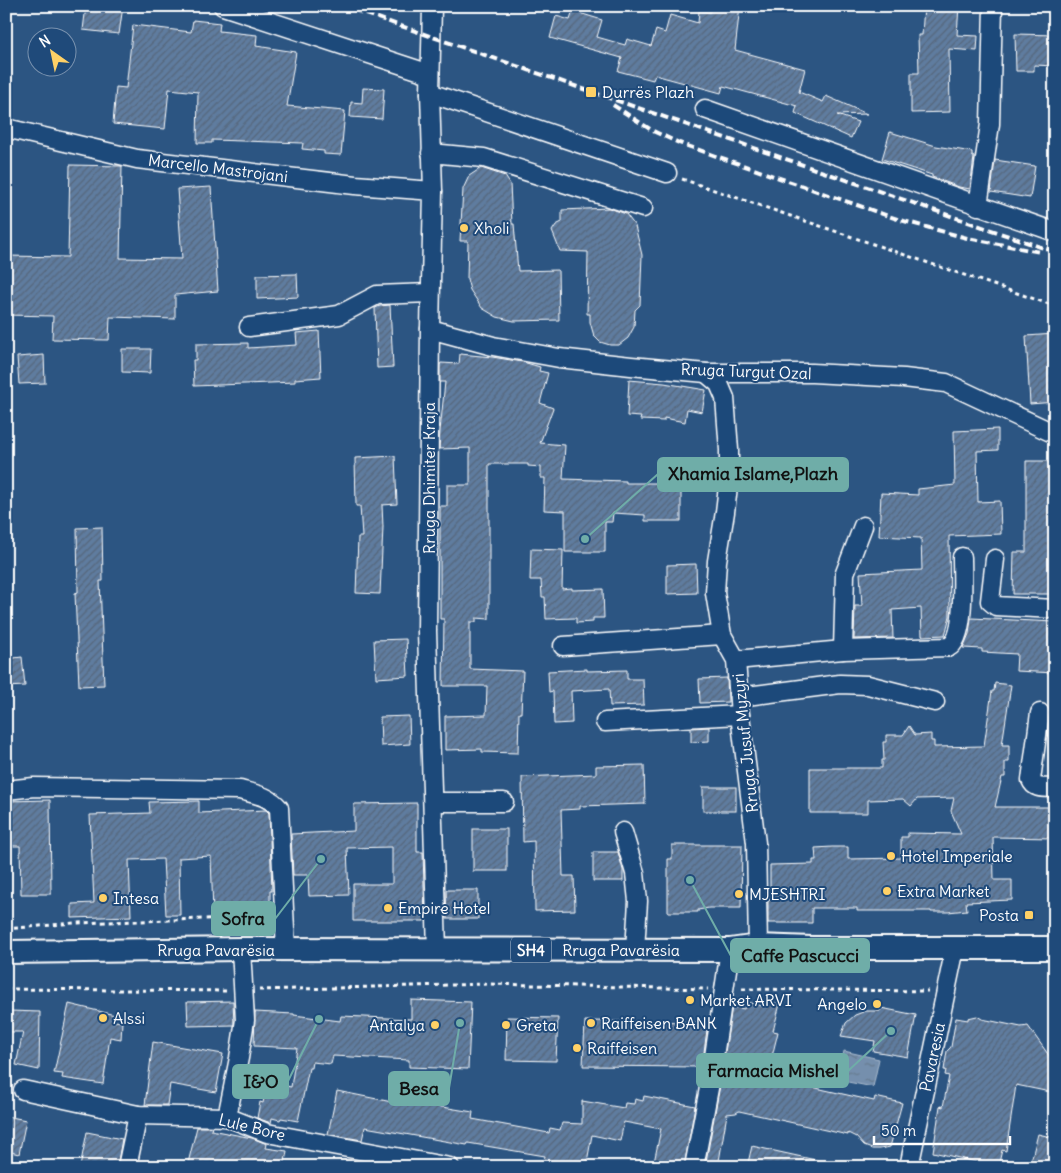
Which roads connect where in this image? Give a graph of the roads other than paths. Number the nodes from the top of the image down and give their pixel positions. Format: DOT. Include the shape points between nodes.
graph roads {
  1 [pos="223,6"];
  2 [pos="432,6"];
  3 [pos="993,6"];
  4 [pos="430,74"];
  5 [pos="430,92"];
  6 [pos="705,109"];
  7 [pos="6,128"];
  8 [pos="431,153"];
  9 [pos="667,174"];
  10 [pos="432,191"];
  11 [pos="978,206"];
  12 [pos="643,208"];
  13 [pos="1055,232"];
  14 [pos="430,293"];
  15 [pos="249,326"];
  16 [pos="430,329"];
  17 [pos="706,373"];
  18 [pos="1055,434"];
  19 [pos="863,526"];
  20 [pos="962,557"];
  21 [pos="995,559"];
  22 [pos="1055,609"];
  23 [pos="722,635"];
  24 [pos="563,646"];
  25 [pos="843,650"];
  26 [pos="736,660"];
  27 [pos="738,697"];
  28 [pos="934,702"];
  29 [pos="1040,713"];
  30 [pos="740,715"];
  31 [pos="605,722"];
  32 [pos="1055,788"];
  33 [pos="6,790"];
  34 [pos="433,802"];
  35 [pos="504,802"];
  36 [pos="623,832"];
  37 [pos="758,946"];
  38 [pos="955,948"];
  39 [pos="1055,948"];
  40 [pos="241,949"];
  41 [pos="286,950"];
  42 [pos="437,950"];
  43 [pos="635,950"];
  44 [pos="730,950"];
  45 [pos="6,952"];
  46 [pos="23,1090"];
  47 [pos="138,1114"];
  48 [pos="227,1117"];
  49 [pos="127,1167"];
  50 [pos="450,1167"];
  51 [pos="694,1167"];
  52 [pos="909,1167"];
  1 -- 4 [label="street"];
  2 -- 4 [label="street, Rruga Dhimiter Kraja"];
  3 -- 11 [label="street" via="990,124"];
  4 -- 5 [label="street, Rruga Dhimiter Kraja"];
  5 -- 8 [label="street, Rruga Dhimiter Kraja"];
  5 -- 9 [label="street"];
  6 -- 11 [label="street"];
  7 -- 10 [label="street, Marcello Mastrojani" via="137,159"];
  8 -- 10 [label="street, Rruga Dhimiter Kraja"];
  8 -- 12 [label="street" via="484,158"];
  10 -- 14 [label="street, Rruga Dhimiter Kraja"];
  11 -- 13 [label="street"];
  14 -- 15 [label="street" via="378,295 339,315"];
  14 -- 16 [label="street, Rruga Dhimiter Kraja"];
  16 -- 17 [label="street, Rruga Turgut Ozal" via="493,346 559,358"];
  16 -- 34 [label="street, Rruga Dhimiter Kraja" via="428,631"];
  17 -- 18 [label="street, Rruga Turgut Ozal" via="812,373 946,383"];
  17 -- 23 [label="street, Rruga Jusuf Myzyri" via="719,384 725,398 730,450 715,593"];
  19 -- 25 [label="street" via="846,574"];
  20 -- 25 [label="street" via="962,608 954,644 949,647"];
  21 -- 22 [label="street" via="990,601 996,606"];
  23 -- 24 [label="street"];
  23 -- 26 [label="street, Rruga Jusuf Myzyri"];
  25 -- 26 [label="street"];
  26 -- 27 [label="street, Rruga Jusuf Myzyri"];
  27 -- 28 [label="street" via="840,684 868,685"];
  27 -- 30 [label="street, Rruga Jusuf Myzyri"];
  29 -- 32 [label="street" via="1031,780 1037,787"];
  30 -- 31 [label="street"];
  30 -- 37 [label="street, Rruga Jusuf Myzyri" via="756,843"];
  33 -- 41 [label="street" via="34,787 240,790 273,802 279,808"];
  34 -- 35 [label="street"];
  34 -- 42 [label="street, Rruga Dhimiter Kraja"];
  36 -- 43 [label="street" via="635,873 638,901"];
  37 -- 38 [label="main road, Rruga Pavarësia / SH4"];
  37 -- 44 [label="main road, Rruga Pavarësia / SH4"];
  38 -- 39 [label="main road, Rruga Pavarësia / SH4"];
  38 -- 52 [label="street, Pavaresia"];
  40 -- 41 [label="main road, Rruga Pavarësia / SH4"];
  40 -- 45 [label="main road, Rruga Pavarësia / SH4"];
  40 -- 48 [label="street" via="245,1020"];
  41 -- 42 [label="main road, Rruga Pavarësia / SH4"];
  42 -- 43 [label="main road, Rruga Pavarësia / SH4"];
  43 -- 44 [label="main road, Rruga Pavarësia / SH4"];
  44 -- 51 [label="street"];
  46 -- 47 [label="street, Lule Bore"];
  47 -- 48 [label="street, Lule Bore"];
  47 -- 49 [label="street"];
  48 -- 50 [label="street, Lule Bore" via="267,1133"];
}
